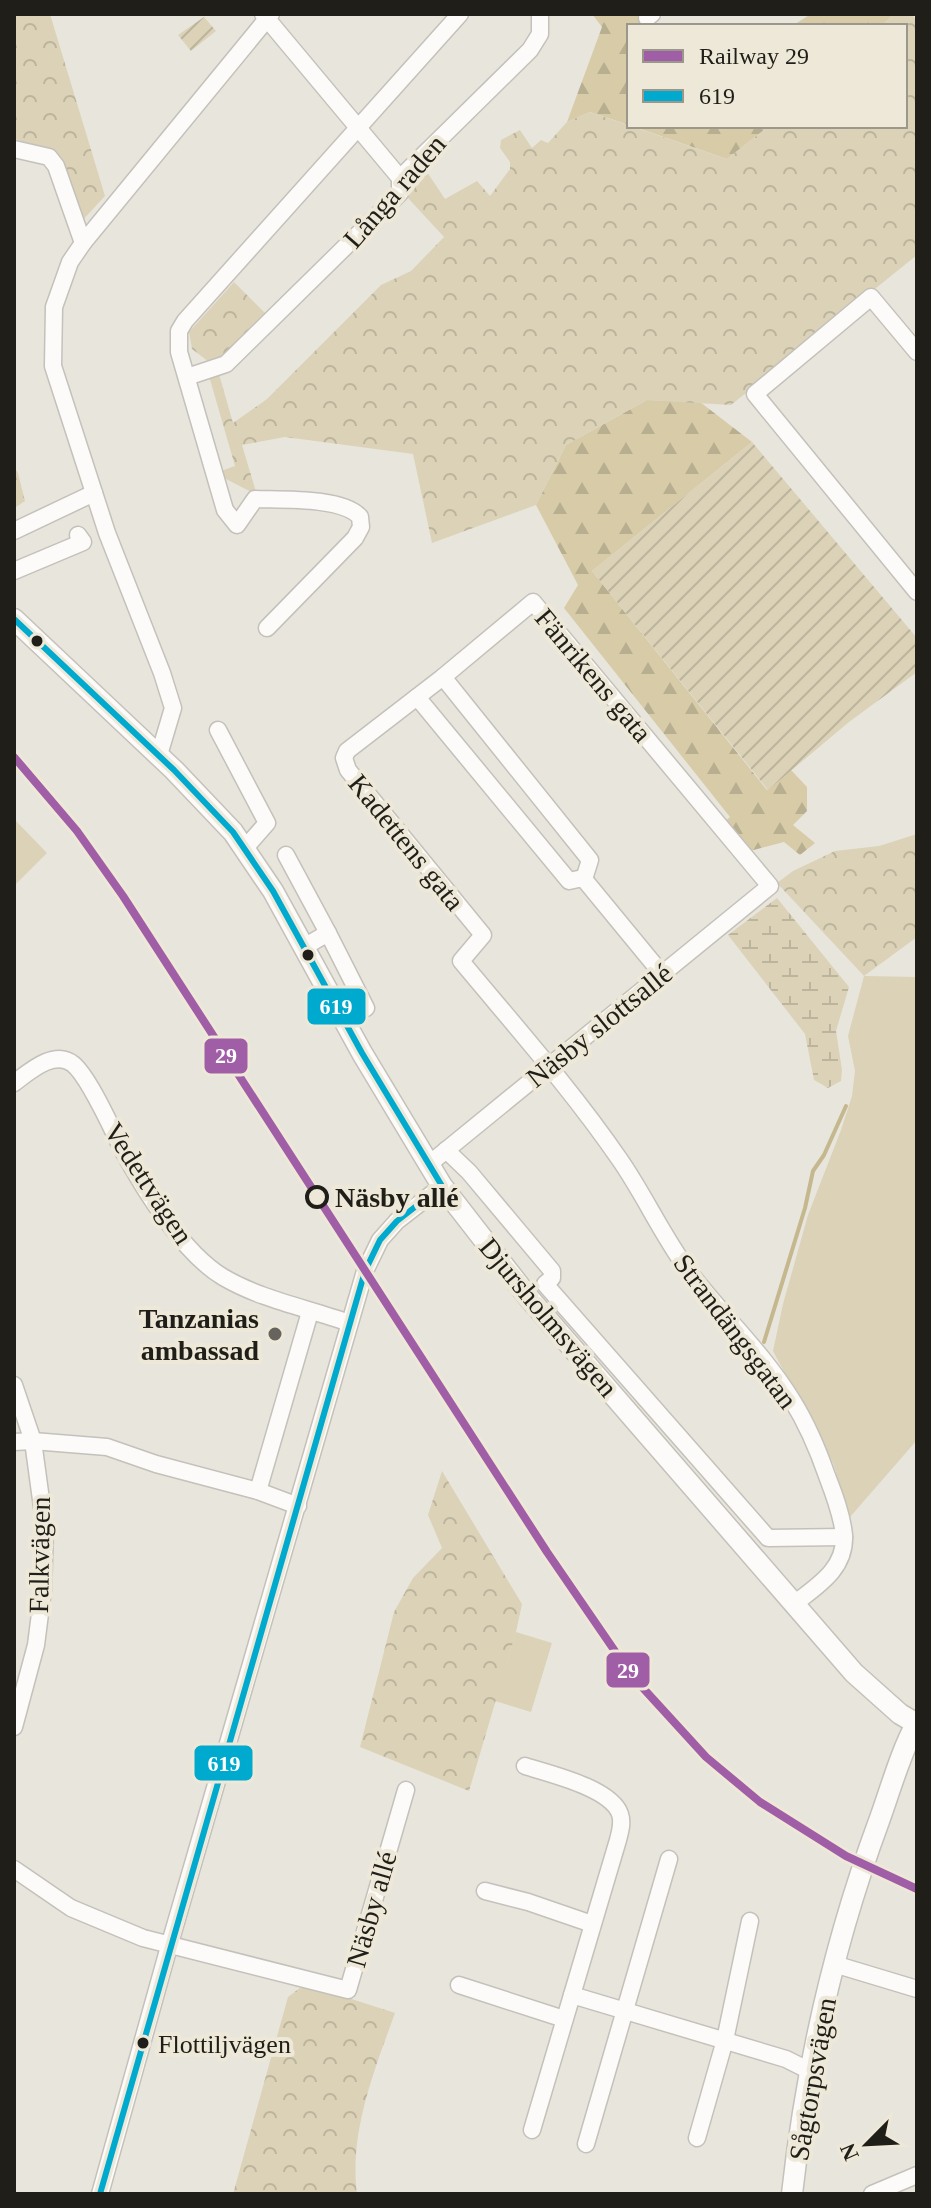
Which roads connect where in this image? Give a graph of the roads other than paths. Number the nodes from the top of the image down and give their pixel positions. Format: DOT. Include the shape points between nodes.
graph roads {
  1 [pos="460,14"];
  2 [pos="540,14"];
  3 [pos="267,16"];
  4 [pos="356,128"];
  5 [pos="14,149"];
  6 [pos="400,178"];
  7 [pos="83,243"];
  8 [pos="917,352"];
  9 [pos="187,377"];
  10 [pos="94,493"];
  11 [pos="14,531"];
  12 [pos="78,535"];
  13 [pos="14,571"];
  14 [pos="917,592"];
  15 [pos="14,619"];
  16 [pos="267,628"];
  17 [pos="443,677"];
  18 [pos="417,697"];
  19 [pos="218,730"];
  20 [pos="159,755"];
  21 [pos="245,848"];
  22 [pos="286,855"];
  23 [pos="584,879"];
  24 [pos="770,886"];
  25 [pos="328,933"];
  26 [pos="304,947"];
  27 [pos="662,974"];
  28 [pos="366,1008"];
  29 [pos="548,1067"];
  30 [pos="14,1083"];
  31 [pos="446,1150"];
  32 [pos="428,1165"];
  33 [pos="442,1186"];
  34 [pos="310,1312"];
  35 [pos="349,1323"];
  36 [pos="14,1385"];
  37 [pos="33,1441"];
  38 [pos="14,1442"];
  39 [pos="258,1491"];
  40 [pos="298,1506"];
  41 [pos="844,1537"];
  42 [pos="794,1604"];
  43 [pos="916,1724"];
  44 [pos="14,1727"];
  45 [pos="525,1766"];
  46 [pos="406,1790"];
  47 [pos="669,1859"];
  48 [pos="14,1869"];
  49 [pos="485,1891"];
  50 [pos="750,1921"];
  51 [pos="592,1924"];
  52 [pos="170,1943"];
  53 [pos="834,1964"];
  54 [pos="459,1985"];
  55 [pos="917,1989"];
  56 [pos="572,1995"];
  57 [pos="623,2010"];
  58 [pos="564,2019"];
  59 [pos="725,2040"];
  60 [pos="810,2071"];
  61 [pos="532,2130"];
  62 [pos="697,2138"];
  63 [pos="586,2144"];
  64 [pos="917,2175"];
  65 [pos="100,2194"];
  66 [pos="792,2194"];
  67 [pos="872,2194"];
  1 -- 4 [label="street"];
  2 -- 6 [label="street, Långa raden" via="540,34 530,50"];
  3 -- 4 [label="street"];
  3 -- 7 [label="street"];
  4 -- 6 [label="street"];
  4 -- 9 [label="street" via="185,321 177,340"];
  5 -- 7 [label="street" via="49,157 56,166"];
  6 -- 9 [label="street, Långa raden" via="400,193 226,364"];
  7 -- 10 [label="street" via="54,307 52,346 53,366"];
  8 -- 14 [label="street" via="871,297 755,394"];
  9 -- 16 [label="street" via="225,510 237,525 255,499 346,507 360,517 355,538"];
  10 -- 11 [label="street"];
  10 -- 20 [label="street" via="173,708"];
  12 -- 13 [label="street" via="83,542"];
  15 -- 20 [label="street, Djursholmsvägen"];
  17 -- 18 [label="street"];
  17 -- 23 [label="street" via="590,860"];
  17 -- 24 [label="street, Fänrikens gata" via="533,602"];
  18 -- 23 [label="street" via="569,881"];
  18 -- 29 [label="street, Kadettens gata" via="347,751 348,770 483,935 461,961"];
  19 -- 21 [label="street" via="267,823"];
  20 -- 21 [label="street, Djursholmsvägen"];
  21 -- 26 [label="street, Djursholmsvägen"];
  22 -- 25 [label="street"];
  23 -- 27 [label="street"];
  24 -- 27 [label="street, Näsby slottsallé"];
  25 -- 26 [label="street"];
  25 -- 28 [label="street"];
  26 -- 32 [label="street, Djursholmsvägen"];
  27 -- 29 [label="street, Näsby slottsallé"];
  29 -- 31 [label="street, Näsby slottsallé"];
  29 -- 41 [label="street, Strandängsgatan" via="618,1158 689,1272 792,1399 814,1441"];
  30 -- 34 [label="street, Vedettvägen" via="52,1060 74,1065 133,1170 200,1259 223,1277"];
  31 -- 32 [label="street, Näsby slottsallé"];
  31 -- 41 [label="street" via="552,1271 545,1284 768,1538"];
  32 -- 33 [label="street, Djursholmsvägen"];
  33 -- 35 [label="street" via="380,1240"];
  33 -- 42 [label="street, Djursholmsvägen" via="529,1298"];
  34 -- 35 [label="street, Vedettvägen"];
  34 -- 39 [label="street"];
  35 -- 40 [label="street"];
  36 -- 37 [label="street, Falkvägen"];
  37 -- 38 [label="street"];
  37 -- 39 [label="street" via="107,1447"];
  37 -- 44 [label="street, Falkvägen" via="45,1529 43,1590 36,1645"];
  39 -- 40 [label="street"];
  40 -- 52 [label="street"];
  41 -- 42 [label="street" via="835,1571"];
  42 -- 43 [label="street, Djursholmsvägen" via="854,1673"];
  43 -- 53 [label="street, Sågtorpsvägen" via="868,1849"];
  45 -- 51 [label="street" via="589,1788 620,1815 618,1840"];
  46 -- 52 [label="street, Näsby allé" via="348,1990"];
  47 -- 57 [label="street"];
  48 -- 52 [label="street" via="71,1908 143,1938"];
  49 -- 51 [label="street"];
  50 -- 59 [label="street"];
  51 -- 56 [label="street"];
  52 -- 65 [label="street"];
  53 -- 55 [label="street, Sågtorpsvägen"];
  53 -- 60 [label="street, Sågtorpsvägen"];
  54 -- 58 [label="street"];
  56 -- 57 [label="street"];
  56 -- 58 [label="street"];
  57 -- 59 [label="street"];
  57 -- 63 [label="street"];
  58 -- 61 [label="street"];
  59 -- 60 [label="street"];
  59 -- 62 [label="street"];
  60 -- 66 [label="street, Sågtorpsvägen"];
  64 -- 67 [label="street"];
}
